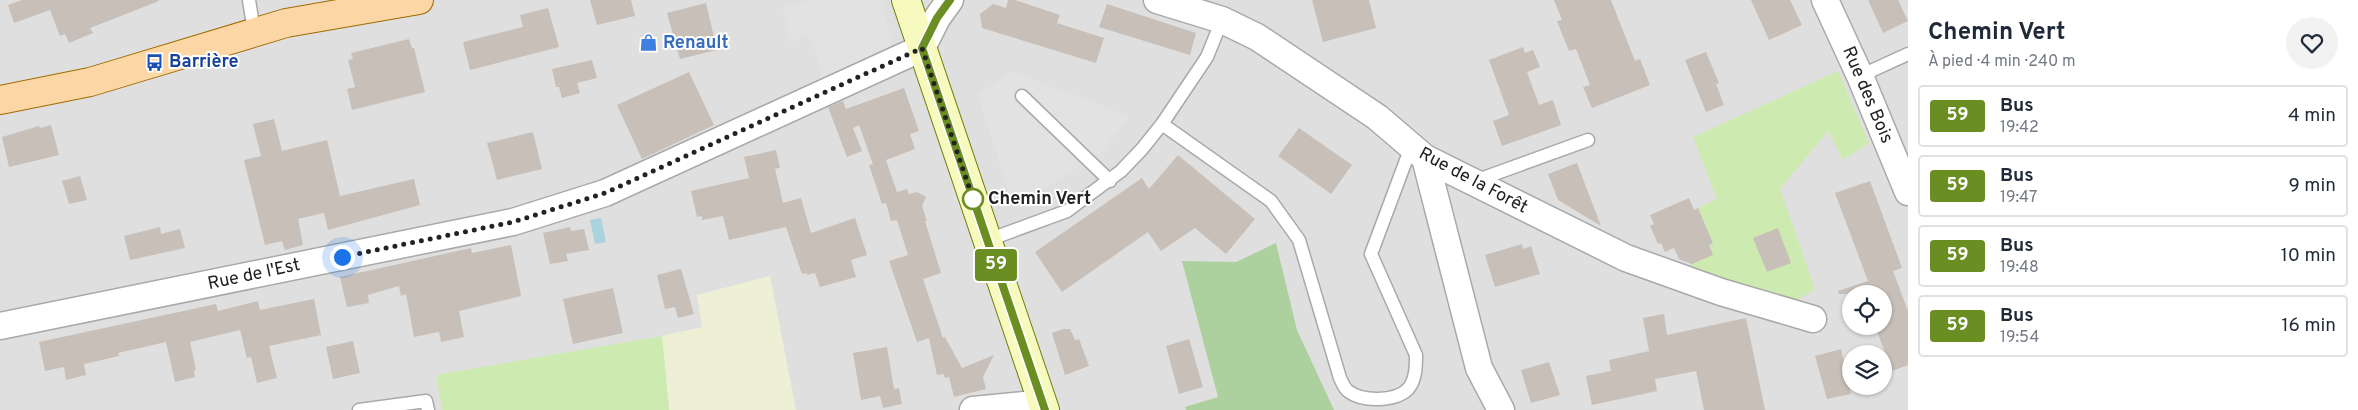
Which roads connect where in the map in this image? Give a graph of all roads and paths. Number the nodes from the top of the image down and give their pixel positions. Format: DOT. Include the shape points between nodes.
graph roads {
  1 [pos="250,0"];
  2 [pos="419,0"];
  3 [pos="906,0"];
  4 [pos="950,0"];
  5 [pos="1157,0"];
  6 [pos="1825,0"];
  7 [pos="1222,20"];
  8 [pos="254,31"];
  9 [pos="922,48"];
  10 [pos="1908,54"];
  11 [pos="1860,76"];
  12 [pos="1022,96"];
  13 [pos="0,100"];
  14 [pos="1162,124"];
  15 [pos="1588,140"];
  16 [pos="1418,153"];
  17 [pos="1110,181"];
  18 [pos="1473,182"];
  19 [pos="1908,192"];
  20 [pos="988,240"];
  21 [pos="1813,319"];
  22 [pos="0,326"];
  23 [pos="1044,407"];
  24 [pos="359,410"];
  25 [pos="428,410"];
  26 [pos="973,410"];
  27 [pos="1501,410"];
  1 -- 8 [label="lane"];
  2 -- 8 [label="main road"];
  3 -- 9 [label="main road"];
  4 -- 9 [label="street"];
  5 -- 7 [label="street, Rue de la Forêt"];
  6 -- 11 [label="street, Rue des Bois"];
  7 -- 14 [label="lane" via="1207,57"];
  7 -- 16 [label="street, Rue de la Forêt" via="1257,37 1378,117"];
  8 -- 13 [label="main road" via="90,82"];
  9 -- 20 [label="main road"];
  9 -- 22 [label="street, Rue de l'Est" via="605,193 513,222"];
  10 -- 11 [label="lane"];
  11 -- 19 [label="street, Rue des Bois"];
  12 -- 17 [label="lane"];
  14 -- 16 [label="lane" via="1271,201 1299,240 1346,390 1356,396 1376,399 1398,395 1408,389 1416,367 1416,355 1370,254"];
  14 -- 17 [label="lane"];
  15 -- 18 [label="lane"];
  16 -- 18 [label="street, Rue de la Forêt"];
  16 -- 27 [label="street" via="1479,368"];
  17 -- 20 [label="lane" via="1066,211"];
  18 -- 21 [label="street, Rue de la Forêt" via="1626,258 1721,292"];
  20 -- 23 [label="main road"];
  23 -- 26 [label="street"];
  24 -- 25 [label="lane" via="426,401"];
}
